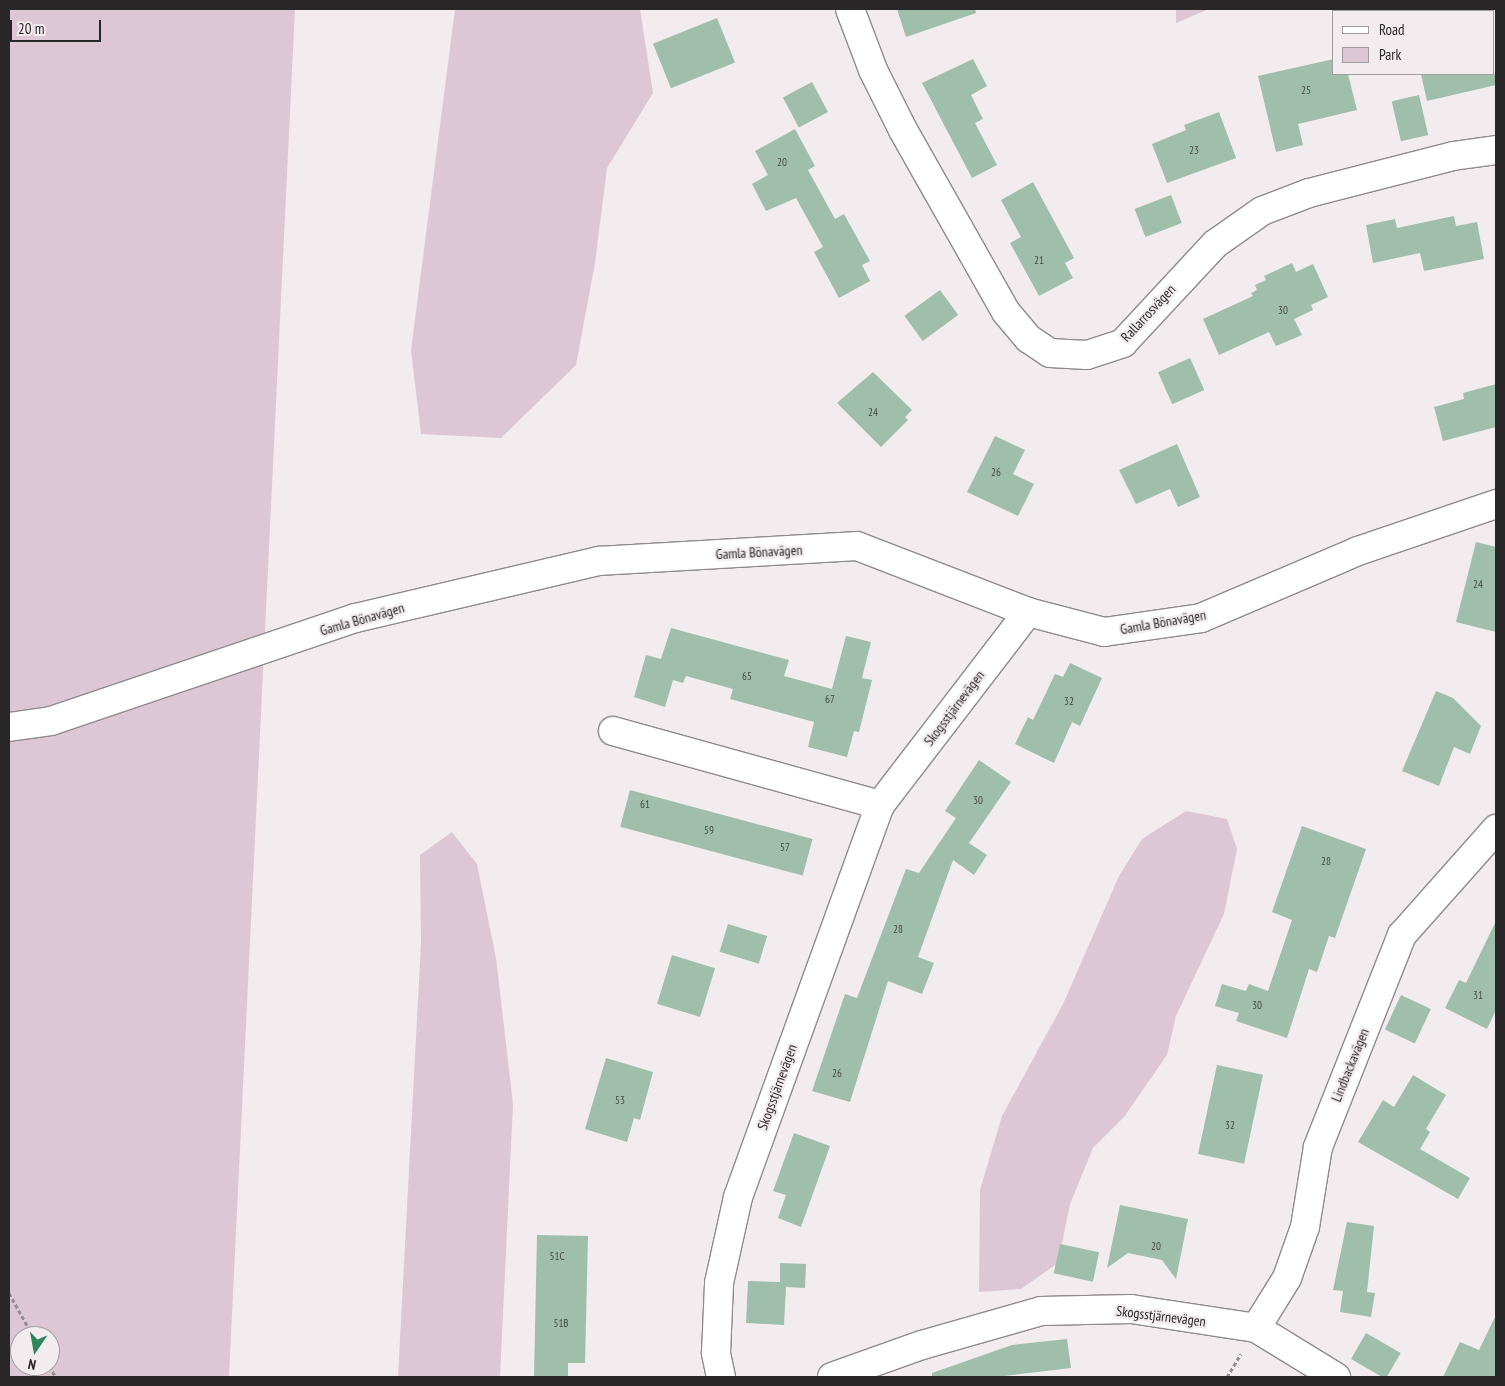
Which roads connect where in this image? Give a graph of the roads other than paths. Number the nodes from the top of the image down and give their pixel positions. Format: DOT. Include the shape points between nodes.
graph roads {
  1 [pos="850,9"];
  2 [pos="1496,150"];
  3 [pos="1496,504"];
  4 [pos="1028,612"];
  5 [pos="9,727"];
  6 [pos="613,731"];
  7 [pos="880,805"];
  8 [pos="1496,829"];
  9 [pos="1256,1328"];
  10 [pos="722,1377"];
  11 [pos="832,1377"];
  12 [pos="1336,1377"];
  1 -- 2 [label="street, Rallarrosvägen" via="873,70 903,130 1006,312 1029,339 1050,353 1087,355 1123,343 1215,244 1262,211 1309,193 1453,156"];
  3 -- 4 [label="street, Gamla Bönavägen" via="1358,551 1201,618 1104,632"];
  4 -- 5 [label="street, Gamla Bönavägen" via="857,546 599,560 356,618 51,721"];
  4 -- 7 [label="street, Skogsstjärnevägen"];
  6 -- 7 [label="street"];
  7 -- 10 [label="street, Skogsstjärnevägen" via="738,1197 719,1283 716,1353"];
  8 -- 9 [label="street, Lindbackavägen" via="1402,935 1318,1147 1304,1227 1287,1278"];
  9 -- 11 [label="street, Skogsstjärnevägen" via="1131,1309 1041,1311 922,1345"];
  9 -- 12 [label="street, Skogsstjärnevägen"];
}
